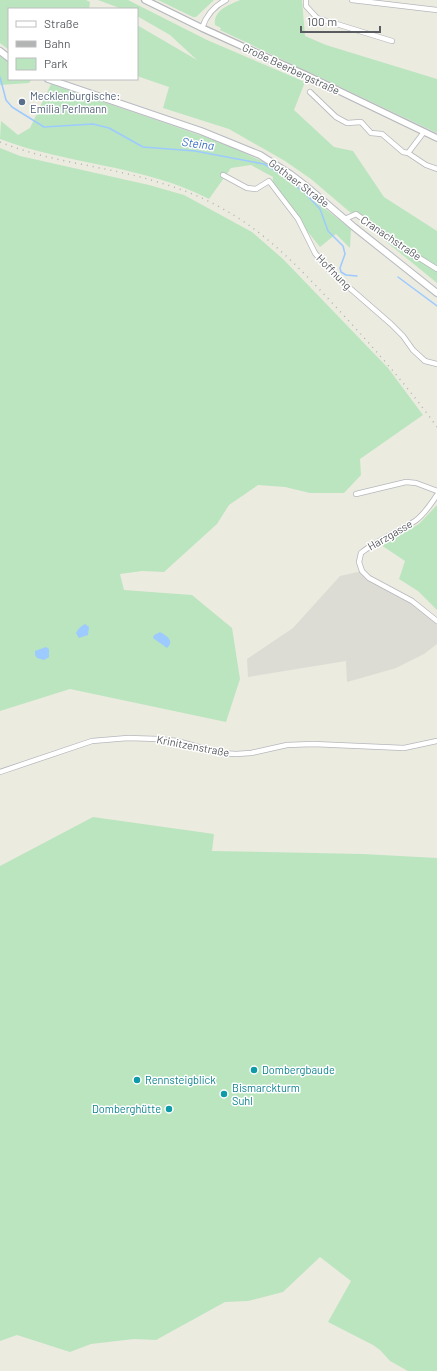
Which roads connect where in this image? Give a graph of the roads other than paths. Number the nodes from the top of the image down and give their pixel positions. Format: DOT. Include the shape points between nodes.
graph roads {
  1 [pos="145,0"];
  2 [pos="226,0"];
  3 [pos="306,0"];
  4 [pos="352,0"];
  5 [pos="358,0"];
  6 [pos="437,10"];
  7 [pos="202,28"];
  8 [pos="392,41"];
  9 [pos="0,51"];
  10 [pos="8,57"];
  11 [pos="51,80"];
  12 [pos="310,92"];
  13 [pos="424,132"];
  14 [pos="437,138"];
  15 [pos="408,153"];
  16 [pos="437,169"];
  17 [pos="223,175"];
  18 [pos="345,219"];
  19 [pos="437,268"];
  20 [pos="437,293"];
  21 [pos="437,364"];
  22 [pos="437,491"];
  23 [pos="356,494"];
  24 [pos="437,495"];
  25 [pos="437,620"];
  26 [pos="437,741"];
  27 [pos="0,772"];
  1 -- 7 [label="street, Große Beerbergstraße"];
  2 -- 7 [label="street" via="208,15"];
  3 -- 8 [label="street" via="306,6 317,18"];
  4 -- 5 [label="street"];
  5 -- 6 [label="street"];
  7 -- 13 [label="street, Große Beerbergstraße"];
  9 -- 10 [label="main road"];
  11 -- 18 [label="main road, Gothaer Straße" via="260,155 290,174"];
  12 -- 15 [label="street" via="334,116 346,123 362,122 371,133 382,134 399,149"];
  13 -- 14 [label="street, Große Beerbergstraße"];
  13 -- 15 [label="street"];
  15 -- 16 [label="street"];
  17 -- 21 [label="street, Hoffnung" via="247,188 256,189 268,181 298,220 315,253 329,270 391,324 413,350 426,361"];
  18 -- 19 [label="street, Cranachstraße" via="356,214"];
  18 -- 20 [label="main road, Gothaer Straße"];
  22 -- 23 [label="street" via="416,482 406,482"];
  24 -- 25 [label="street, Harzgasse" via="415,521 360,553 359,562 362,571 369,578 412,601"];
  26 -- 27 [label="street, Krinitzenstraße" via="404,748 287,745 236,754 220,753 177,741 158,739 92,740"];
}
